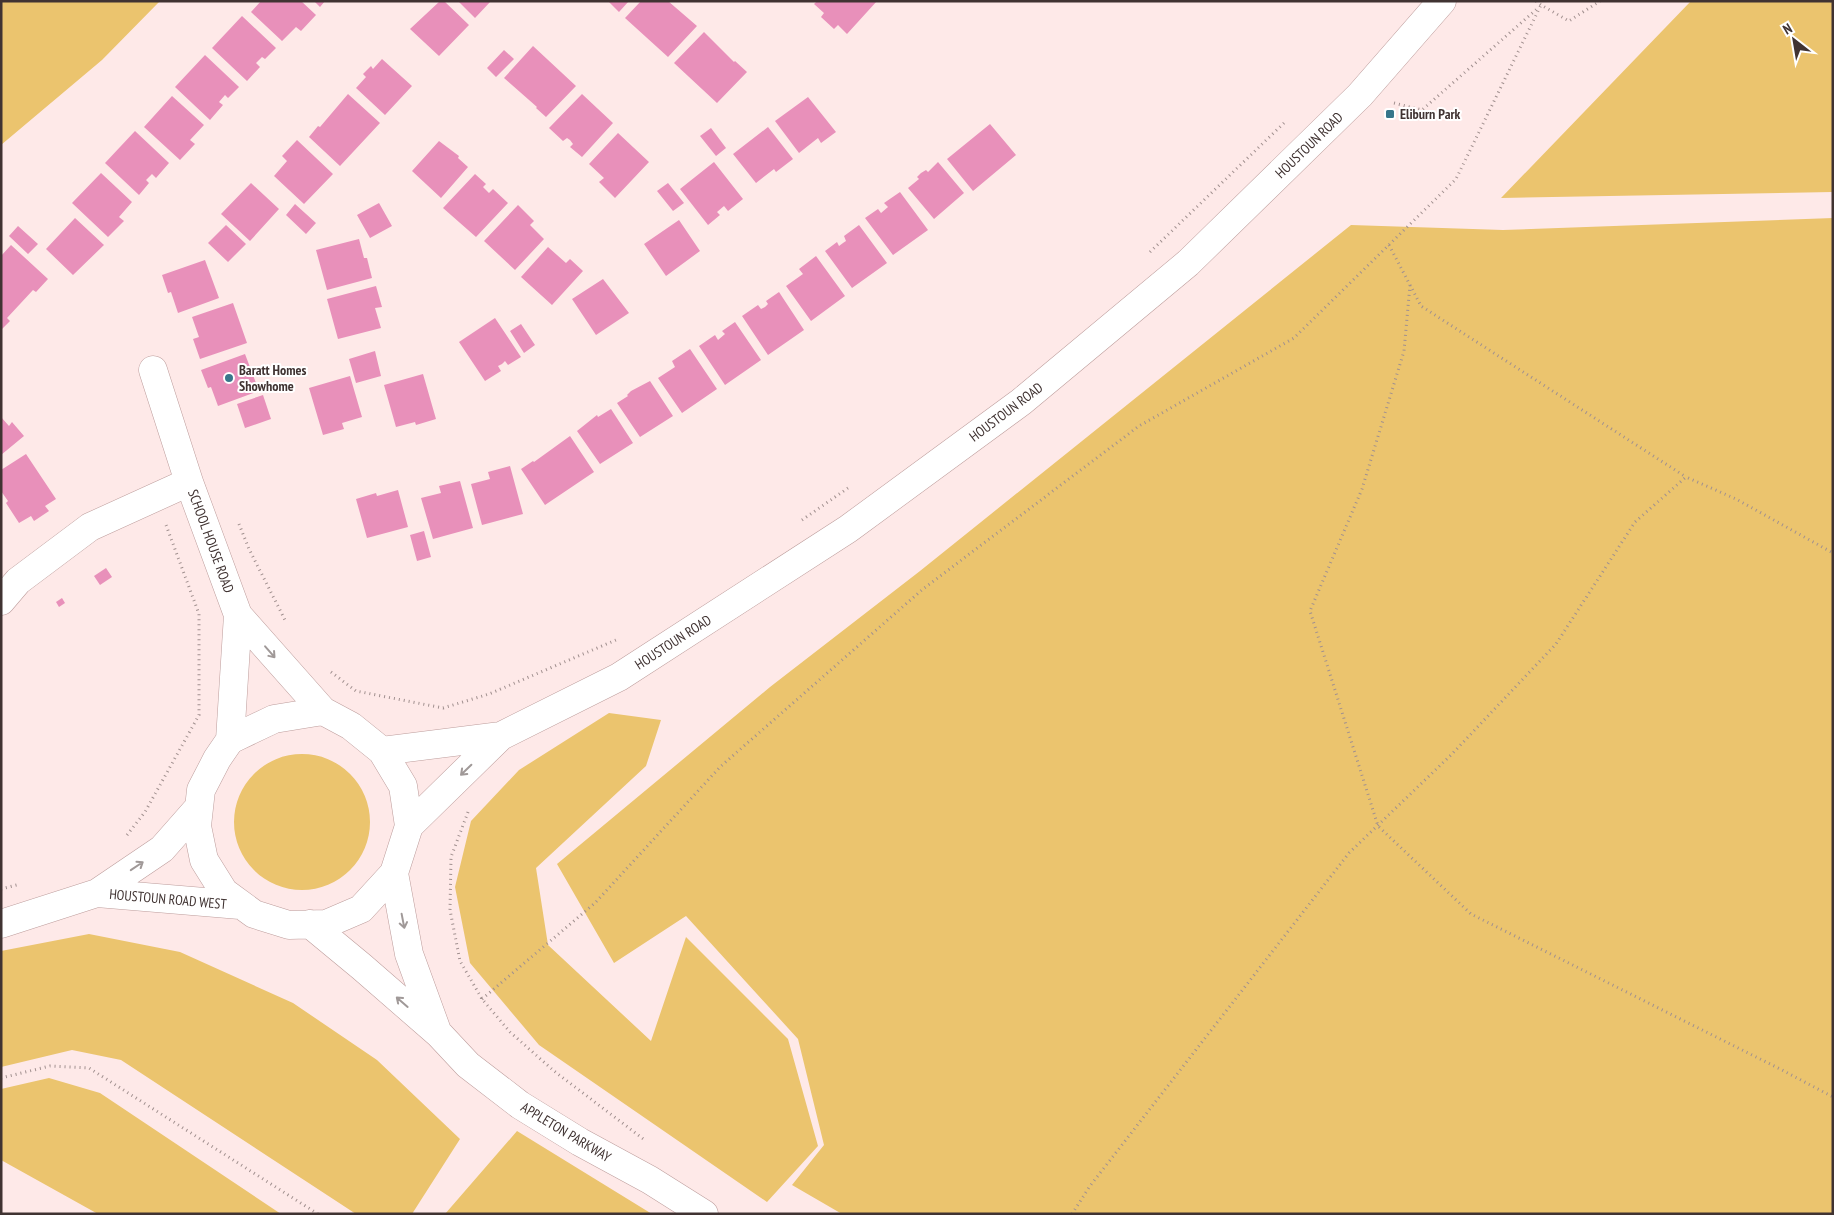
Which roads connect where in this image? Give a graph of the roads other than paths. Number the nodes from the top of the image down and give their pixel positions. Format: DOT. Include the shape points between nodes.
graph roads {
  1 [pos="1442,1"];
  2 [pos="153,370"];
  3 [pos="190,482"];
  4 [pos="1,601"];
  5 [pos="238,615"];
  6 [pos="323,712"];
  7 [pos="501,736"];
  8 [pos="230,740"];
  9 [pos="382,750"];
  10 [pos="199,808"];
  11 [pos="408,826"];
  12 [pos="394,873"];
  13 [pos="97,893"];
  14 [pos="240,905"];
  15 [pos="1,924"];
  16 [pos="310,924"];
  17 [pos="439,1034"];
  18 [pos="704,1214"];
  1 -- 7 [label="street, HOUSTOUN ROAD" via="1360,95 1188,263 1013,408 848,530 627,671"];
  2 -- 3 [label="street"];
  3 -- 4 [label="street, SCHOOL HOUSE ROAD" via="90,527 18,581"];
  3 -- 5 [label="street, SCHOOL HOUSE ROAD"];
  5 -- 6 [label="street, SCHOOL HOUSE ROAD, one-way"];
  5 -- 8 [label="street, SCHOOL HOUSE ROAD"];
  6 -- 8 [label="street" via="274,718"];
  6 -- 9 [label="street" via="351,726"];
  7 -- 9 [label="street, HOUSTOUN ROAD"];
  7 -- 11 [label="street, HOUSTOUN ROAD, one-way"];
  8 -- 10 [label="street" via="201,790"];
  9 -- 11 [label="street" via="403,786"];
  13 -- 10 [label="street, HOUSTOUN ROAD WEST, one-way" via="162,849"];
  10 -- 14 [label="street" via="197,826 204,860 224,892"];
  11 -- 12 [label="street"];
  12 -- 16 [label="street" via="361,909 326,924"];
  12 -- 17 [label="street, APPLETON PARKWAY, one-way" via="409,954"];
  13 -- 14 [label="street, HOUSTOUN ROAD WEST"];
  13 -- 15 [label="street, HOUSTOUN ROAD WEST"];
  14 -- 16 [label="street" via="254,914 289,925"];
  17 -- 16 [label="street, APPLETON PARKWAY, one-way"];
  17 -- 18 [label="street, APPLETON PARKWAY" via="468,1065 520,1105"];
}
